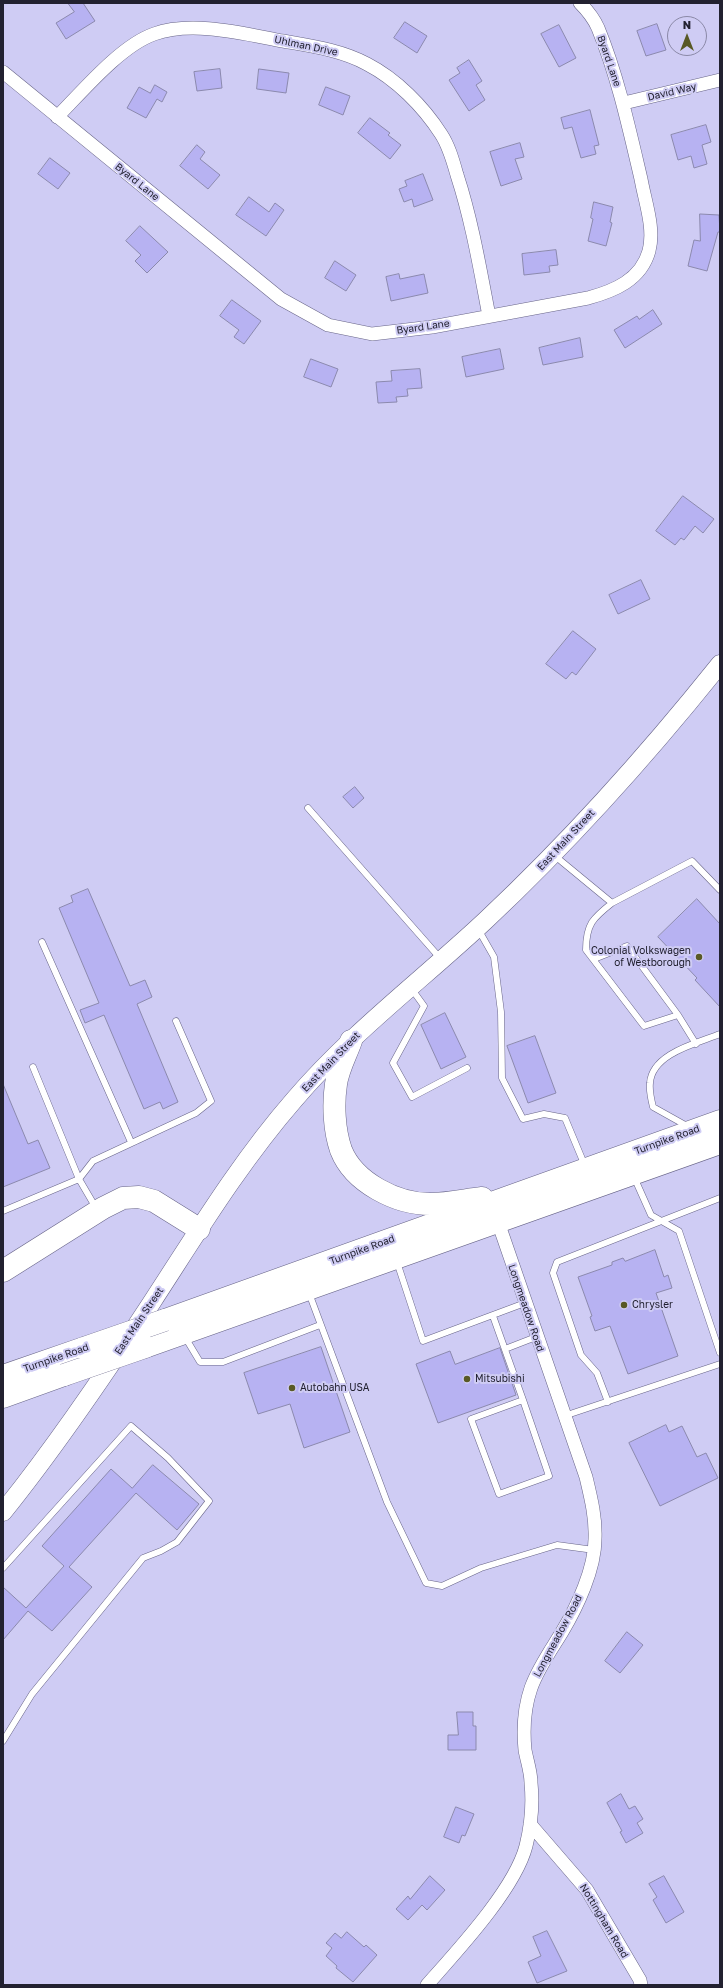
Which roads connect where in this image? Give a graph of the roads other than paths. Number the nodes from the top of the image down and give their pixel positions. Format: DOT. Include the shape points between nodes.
graph roads {
  1 [pos="580,3"];
  2 [pos="3,72"];
  3 [pos="720,80"];
  4 [pos="624,103"];
  5 [pos="57,117"];
  6 [pos="489,316"];
  7 [pos="720,664"];
  8 [pos="308,808"];
  9 [pos="553,855"];
  10 [pos="720,890"];
  11 [pos="612,903"];
  12 [pos="478,928"];
  13 [pos="42,942"];
  14 [pos="441,959"];
  15 [pos="594,959"];
  16 [pos="411,987"];
  17 [pos="678,1014"];
  18 [pos="176,1021"];
  19 [pos="720,1034"];
  20 [pos="351,1041"];
  21 [pos="696,1044"];
  22 [pos="33,1067"];
  23 [pos="467,1068"];
  24 [pos="720,1121"];
  25 [pos="695,1130"];
  26 [pos="130,1142"];
  27 [pos="720,1143"];
  28 [pos="586,1169"];
  29 [pos="633,1174"];
  30 [pos="79,1178"];
  31 [pos="519,1194"];
  32 [pos="720,1198"];
  33 [pos="3,1211"];
  34 [pos="98,1211"];
  35 [pos="661,1221"];
  36 [pos="498,1222"];
  37 [pos="199,1229"];
  38 [pos="396,1258"];
  39 [pos="3,1271"];
  40 [pos="308,1290"];
  41 [pos="525,1303"];
  42 [pos="493,1316"];
  43 [pos="320,1324"];
  44 [pos="184,1334"];
  45 [pos="536,1337"];
  46 [pos="505,1348"];
  47 [pos="75,1351"];
  48 [pos="720,1352"];
  49 [pos="3,1362"];
  50 [pos="720,1364"];
  51 [pos="3,1376"];
  52 [pos="3,1397"];
  53 [pos="522,1400"];
  54 [pos="608,1402"];
  55 [pos="564,1416"];
  56 [pos="3,1512"];
  57 [pos="594,1550"];
  58 [pos="3,1568"];
  59 [pos="3,1741"];
  60 [pos="530,1824"];
  61 [pos="427,1985"];
  62 [pos="641,1985"];
  1 -- 4 [label="street, Byard Lane" via="597,26"];
  2 -- 5 [label="street, Byard Lane"];
  3 -- 4 [label="street, David Way"];
  4 -- 6 [label="street, Byard Lane" via="650,223 650,250 640,270 631,280 605,293"];
  5 -- 6 [label="street, Byard Lane" via="265,286 298,309 328,325 372,334 432,327"];
  5 -- 6 [label="street, Uhlman Drive" via="119,56 140,40 170,29 234,32 326,49 366,63 384,74 413,100 441,134 449,150 464,200"];
  7 -- 9 [label="main road, East Main Street" via="662,735"];
  8 -- 14 [label="lane"];
  9 -- 11 [label="lane"];
  9 -- 12 [label="main road, East Main Street"];
  10 -- 11 [label="lane" via="692,861"];
  11 -- 15 [label="lane" via="594,917 588,929 586,950"];
  12 -- 14 [label="main road, East Main Street"];
  12 -- 28 [label="lane" via="494,957 501,1012 502,1078 523,1119 544,1114 565,1118"];
  13 -- 26 [label="lane"];
  14 -- 16 [label="main road, East Main Street"];
  15 -- 17 [label="lane" via="644,1026"];
  15 -- 17 [label="lane" via="627,946"];
  16 -- 20 [label="main road, East Main Street"];
  16 -- 23 [label="lane" via="424,1006 393,1063 412,1097"];
  17 -- 21 [label="lane"];
  18 -- 26 [label="lane" via="211,1101 196,1113"];
  19 -- 21 [label="lane"];
  20 -- 31 [label="highway" via="336,1083 335,1108 342,1150 358,1174 384,1192 430,1204"];
  20 -- 37 [label="main road, East Main Street" via="294,1099 260,1142"];
  21 -- 25 [label="lane" via="667,1055 655,1068 650,1081 652,1107"];
  22 -- 30 [label="lane"];
  24 -- 25 [label="highway, Turnpike Road"];
  25 -- 28 [label="highway, Turnpike Road"];
  26 -- 30 [label="lane" via="94,1160"];
  27 -- 29 [label="highway, Turnpike Road"];
  28 -- 31 [label="highway, Turnpike Road"];
  29 -- 35 [label="lane" via="651,1215"];
  29 -- 36 [label="highway, Turnpike Road"];
  30 -- 33 [label="lane"];
  30 -- 34 [label="lane"];
  31 -- 47 [label="highway, Turnpike Road, bridge"];
  32 -- 35 [label="lane"];
  34 -- 37 [label="highway" via="123,1198 139,1197 166,1207"];
  34 -- 39 [label="highway"];
  35 -- 48 [label="lane" via="679,1231"];
  35 -- 54 [label="lane" via="557,1262 553,1273 581,1355 597,1373"];
  36 -- 38 [label="highway, Turnpike Road"];
  36 -- 41 [label="street, Longmeadow Road"];
  37 -- 56 [label="main road, East Main Street" via="62,1435"];
  38 -- 40 [label="highway, Turnpike Road"];
  38 -- 42 [label="lane" via="423,1341"];
  40 -- 43 [label="lane"];
  40 -- 44 [label="highway, Turnpike Road"];
  41 -- 42 [label="lane"];
  41 -- 45 [label="street, Longmeadow Road"];
  42 -- 46 [label="lane"];
  43 -- 44 [label="lane" via="223,1362 200,1362"];
  43 -- 57 [label="lane" via="387,1502 426,1584 442,1586 481,1568 557,1545"];
  44 -- 52 [label="highway, Turnpike Road, bridge"];
  45 -- 46 [label="lane"];
  45 -- 55 [label="street, Longmeadow Road"];
  46 -- 53 [label="lane"];
  47 -- 49 [label="highway"];
  47 -- 51 [label="highway, Turnpike Road"];
  50 -- 54 [label="lane"];
  53 -- 53 [label="lane" via="471,1419 499,1494 549,1476"];
  54 -- 55 [label="lane"];
  55 -- 57 [label="street, Longmeadow Road" via="586,1477 594,1508"];
  57 -- 60 [label="street, Longmeadow Road" via="578,1602 531,1687 523,1718 531,1782"];
  58 -- 59 [label="lane" via="130,1426 168,1458 209,1501 177,1542 143,1558 32,1694"];
  60 -- 61 [label="street, Longmeadow Road" via="526,1846 513,1876 475,1928"];
  60 -- 62 [label="street, Nottingham Road" via="587,1890"];
}
